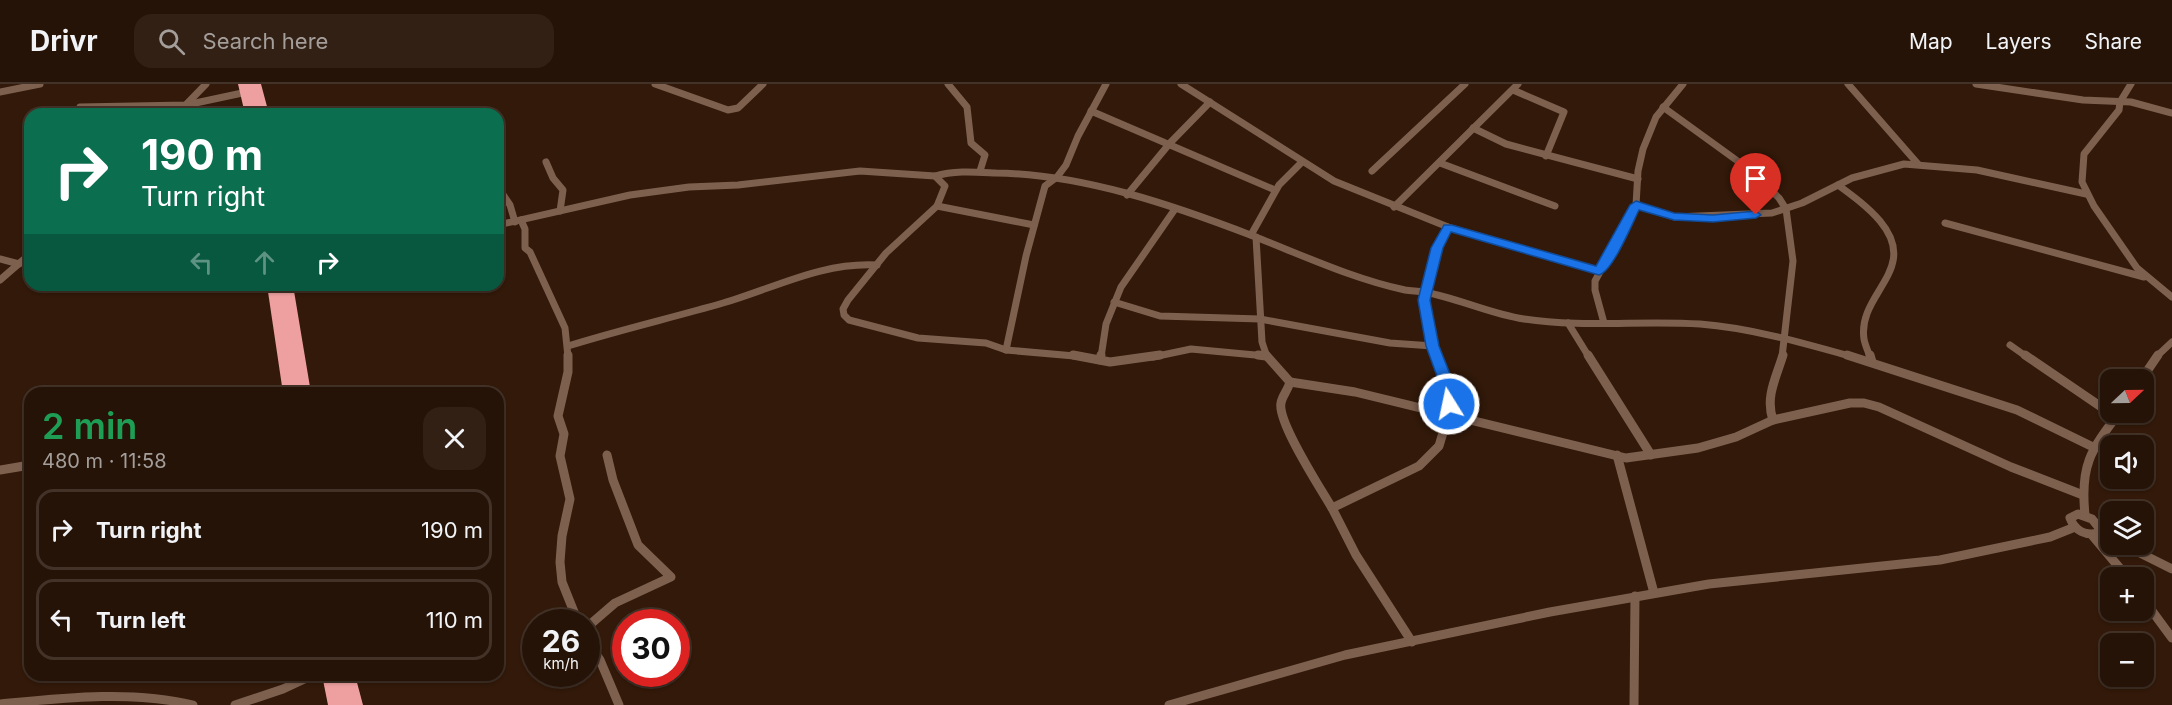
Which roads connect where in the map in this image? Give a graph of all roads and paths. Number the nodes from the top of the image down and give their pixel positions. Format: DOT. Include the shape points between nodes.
graph roads {
  1 [pos="40,84"];
  2 [pos="206,84"];
  3 [pos="655,84"];
  4 [pos="764,84"];
  5 [pos="948,84"];
  6 [pos="1106,84"];
  7 [pos="1181,84"];
  8 [pos="1465,84"];
  9 [pos="1683,84"];
  10 [pos="1848,84"];
  11 [pos="1976,84"];
  12 [pos="2131,84"];
  13 [pos="249,87"];
  14 [pos="1516,87"];
  15 [pos="0,92"];
  16 [pos="1210,102"];
  17 [pos="2120,102"];
  18 [pos="186,105"];
  19 [pos="80,107"];
  20 [pos="1663,107"];
  21 [pos="183,108"];
  22 [pos="251,108"];
  23 [pos="260,108"];
  24 [pos="1091,111"];
  25 [pos="2172,112"];
  26 [pos="1473,128"];
  27 [pos="1170,143"];
  28 [pos="1546,156"];
  29 [pos="546,162"];
  30 [pos="1302,162"];
  31 [pos="1440,163"];
  32 [pos="1918,164"];
  33 [pos="981,171"];
  34 [pos="1372,171"];
  35 [pos="935,176"];
  36 [pos="1057,177"];
  37 [pos="1638,178"];
  38 [pos="1838,185"];
  39 [pos="1275,190"];
  40 [pos="2086,194"];
  41 [pos="1127,195"];
  42 [pos="504,196"];
  43 [pos="1636,205"];
  44 [pos="937,206"];
  45 [pos="1555,206"];
  46 [pos="1395,207"];
  47 [pos="1175,209"];
  48 [pos="1786,209"];
  49 [pos="560,211"];
  50 [pos="518,221"];
  51 [pos="1945,223"];
  52 [pos="504,224"];
  53 [pos="1034,225"];
  54 [pos="1448,227"];
  55 [pos="1253,236"];
  56 [pos="0,259"];
  57 [pos="24,259"];
  58 [pos="19,264"];
  59 [pos="877,265"];
  60 [pos="1599,271"];
  61 [pos="2148,277"];
  62 [pos="0,280"];
  63 [pos="274,291"];
  64 [pos="287,291"];
  65 [pos="1424,292"];
  66 [pos="2172,297"];
  67 [pos="1114,302"];
  68 [pos="1260,319"];
  69 [pos="1568,323"];
  70 [pos="1604,323"];
  71 [pos="1787,339"];
  72 [pos="2172,342"];
  73 [pos="2010,345"];
  74 [pos="568,346"];
  75 [pos="1433,346"];
  76 [pos="1006,350"];
  77 [pos="1266,356"];
  78 [pos="1100,360"];
  79 [pos="1872,362"];
  80 [pos="2148,369"];
  81 [pos="1290,382"];
  82 [pos="289,387"];
  83 [pos="303,387"];
  84 [pos="2100,404"];
  85 [pos="1448,416"];
  86 [pos="1773,420"];
  87 [pos="2111,423"];
  88 [pos="2093,447"];
  89 [pos="607,455"];
  90 [pos="1617,455"];
  91 [pos="1651,455"];
  92 [pos="24,466"];
  93 [pos="0,470"];
  94 [pos="2083,495"];
  95 [pos="1332,508"];
  96 [pos="2085,515"];
  97 [pos="2075,527"];
  98 [pos="2096,534"];
  99 [pos="2100,535"];
  100 [pos="2144,555"];
  101 [pos="2120,567"];
  102 [pos="2172,569"];
  103 [pos="1654,593"];
  104 [pos="1635,596"];
  105 [pos="573,609"];
  106 [pos="600,613"];
  107 [pos="2154,614"];
  108 [pos="2172,638"];
  109 [pos="1412,642"];
  110 [pos="600,660"];
  111 [pos="300,681"];
  112 [pos="332,681"];
  113 [pos="348,681"];
  114 [pos="0,704"];
  115 [pos="193,705"];
  116 [pos="235,705"];
  117 [pos="337,705"];
  118 [pos="354,705"];
  119 [pos="619,705"];
  120 [pos="1168,705"];
  121 [pos="1634,705"];
  1 -- 15 [label="street"];
  2 -- 18 [label="street"];
  3 -- 4 [label="street" via="728,110 738,108"];
  5 -- 33 [label="street" via="967,107 971,143 985,155"];
  6 -- 24 [label="street"];
  7 -- 16 [label="street"];
  8 -- 34 [label="street"];
  9 -- 20 [label="street"];
  10 -- 32 [label="street"];
  11 -- 17 [label="street"];
  12 -- 17 [label="street"];
  13 -- 18 [label="street"];
  13 -- 22 [label="highway"];
  13 -- 23 [label="highway"];
  14 -- 26 [label="street"];
  14 -- 28 [label="street" via="1564,112"];
  16 -- 27 [label="street"];
  16 -- 30 [label="street"];
  17 -- 25 [label="street"];
  17 -- 40 [label="street" via="2119,110 2084,154"];
  18 -- 19 [label="street"];
  18 -- 21 [label="street"];
  20 -- 37 [label="street" via="1643,149"];
  20 -- 48 [label="street" via="1767,186"];
  24 -- 27 [label="street"];
  24 -- 36 [label="street"];
  26 -- 28 [label="street" via="1506,144"];
  26 -- 31 [label="street"];
  27 -- 39 [label="street"];
  27 -- 41 [label="street"];
  28 -- 37 [label="street"];
  29 -- 49 [label="street" via="563,190"];
  30 -- 39 [label="street" via="1288,171"];
  30 -- 46 [label="street" via="1334,181"];
  31 -- 45 [label="street"];
  31 -- 46 [label="street"];
  32 -- 38 [label="street" via="1871,172"];
  32 -- 40 [label="street" via="1977,170"];
  33 -- 35 [label="street"];
  33 -- 36 [label="street"];
  35 -- 44 [label="street" via="945,186"];
  35 -- 49 [label="street" via="829,172 630,195"];
  36 -- 41 [label="street"];
  36 -- 53 [label="street" via="1045,186"];
  37 -- 43 [label="street"];
  38 -- 48 [label="street"];
  38 -- 79 [label="street" via="1874,214 1888,232 1895,250 1892,269 1873,300 1865,324 1864,339"];
  39 -- 55 [label="street"];
  40 -- 61 [label="street" via="2129,258"];
  41 -- 47 [label="street"];
  42 -- 50 [label="street"];
  43 -- 48 [label="street" via="1674,216 1713,218"];
  43 -- 60 [label="street"];
  44 -- 53 [label="street"];
  44 -- 59 [label="street" via="908,230"];
  46 -- 54 [label="street"];
  47 -- 55 [label="street"];
  47 -- 67 [label="street"];
  48 -- 71 [label="street" via="1794,253"];
  49 -- 50 [label="street"];
  50 -- 52 [label="street"];
  50 -- 74 [label="street" via="525,229 525,248 550,291 565,328"];
  51 -- 61 [label="street"];
  53 -- 76 [label="street"];
  54 -- 60 [label="street"];
  54 -- 65 [label="street" via="1437,248"];
  55 -- 65 [label="street" via="1405,290"];
  55 -- 68 [label="street"];
  56 -- 58 [label="street"];
  57 -- 58 [label="street"];
  58 -- 62 [label="street"];
  59 -- 74 [label="street" via="857,264 806,273 725,303"];
  59 -- 76 [label="street" via="843,309 849,320 918,338 986,343"];
  60 -- 70 [label="street" via="1594,290"];
  61 -- 66 [label="street"];
  63 -- 82 [label="highway"];
  64 -- 83 [label="highway"];
  65 -- 69 [label="street" via="1523,319"];
  65 -- 75 [label="street"];
  67 -- 68 [label="street" via="1160,316"];
  67 -- 78 [label="street"];
  68 -- 75 [label="street" via="1390,343"];
  68 -- 77 [label="street"];
  69 -- 70 [label="street"];
  69 -- 91 [label="street"];
  70 -- 71 [label="street" via="1701,324"];
  71 -- 79 [label="street"];
  71 -- 86 [label="street" via="1769,391"];
  72 -- 80 [label="street"];
  73 -- 84 [label="street"];
  74 -- 105 [label="street" via="568,372 558,416 564,434 560,456 570,500 560,562 562,582"];
  75 -- 85 [label="street" via="1448,387"];
  76 -- 78 [label="street"];
  77 -- 78 [label="street" via="1191,349 1123,362"];
  77 -- 81 [label="street"];
  79 -- 88 [label="street" via="2017,410"];
  81 -- 85 [label="street" via="1321,385"];
  81 -- 95 [label="street" via="1281,402 1283,420"];
  85 -- 90 [label="street"];
  85 -- 95 [label="street" via="1439,446 1419,466"];
  86 -- 91 [label="street" via="1736,437"];
  86 -- 94 [label="street" via="1864,403"];
  87 -- 88 [label="street"];
  88 -- 94 [label="street"];
  89 -- 106 [label="street" via="638,545 670,577 616,601"];
  90 -- 91 [label="street"];
  90 -- 103 [label="street"];
  92 -- 93 [label="street"];
  94 -- 96 [label="street"];
  95 -- 109 [label="street" via="1356,555"];
  96 -- 97 [label="street" via="2070,518"];
  96 -- 98 [label="street" via="2097,524"];
  97 -- 98 [label="street"];
  97 -- 103 [label="street" via="2050,537 1940,560"];
  98 -- 99 [label="street"];
  98 -- 101 [label="street"];
  100 -- 102 [label="street"];
  103 -- 104 [label="street"];
  104 -- 109 [label="street"];
  104 -- 121 [label="street"];
  107 -- 108 [label="street"];
  109 -- 120 [label="street" via="1345,655"];
  110 -- 119 [label="street"];
  111 -- 116 [label="street"];
  112 -- 117 [label="highway"];
  113 -- 118 [label="highway"];
  114 -- 115 [label="street" via="69,696 170,699"];
}
